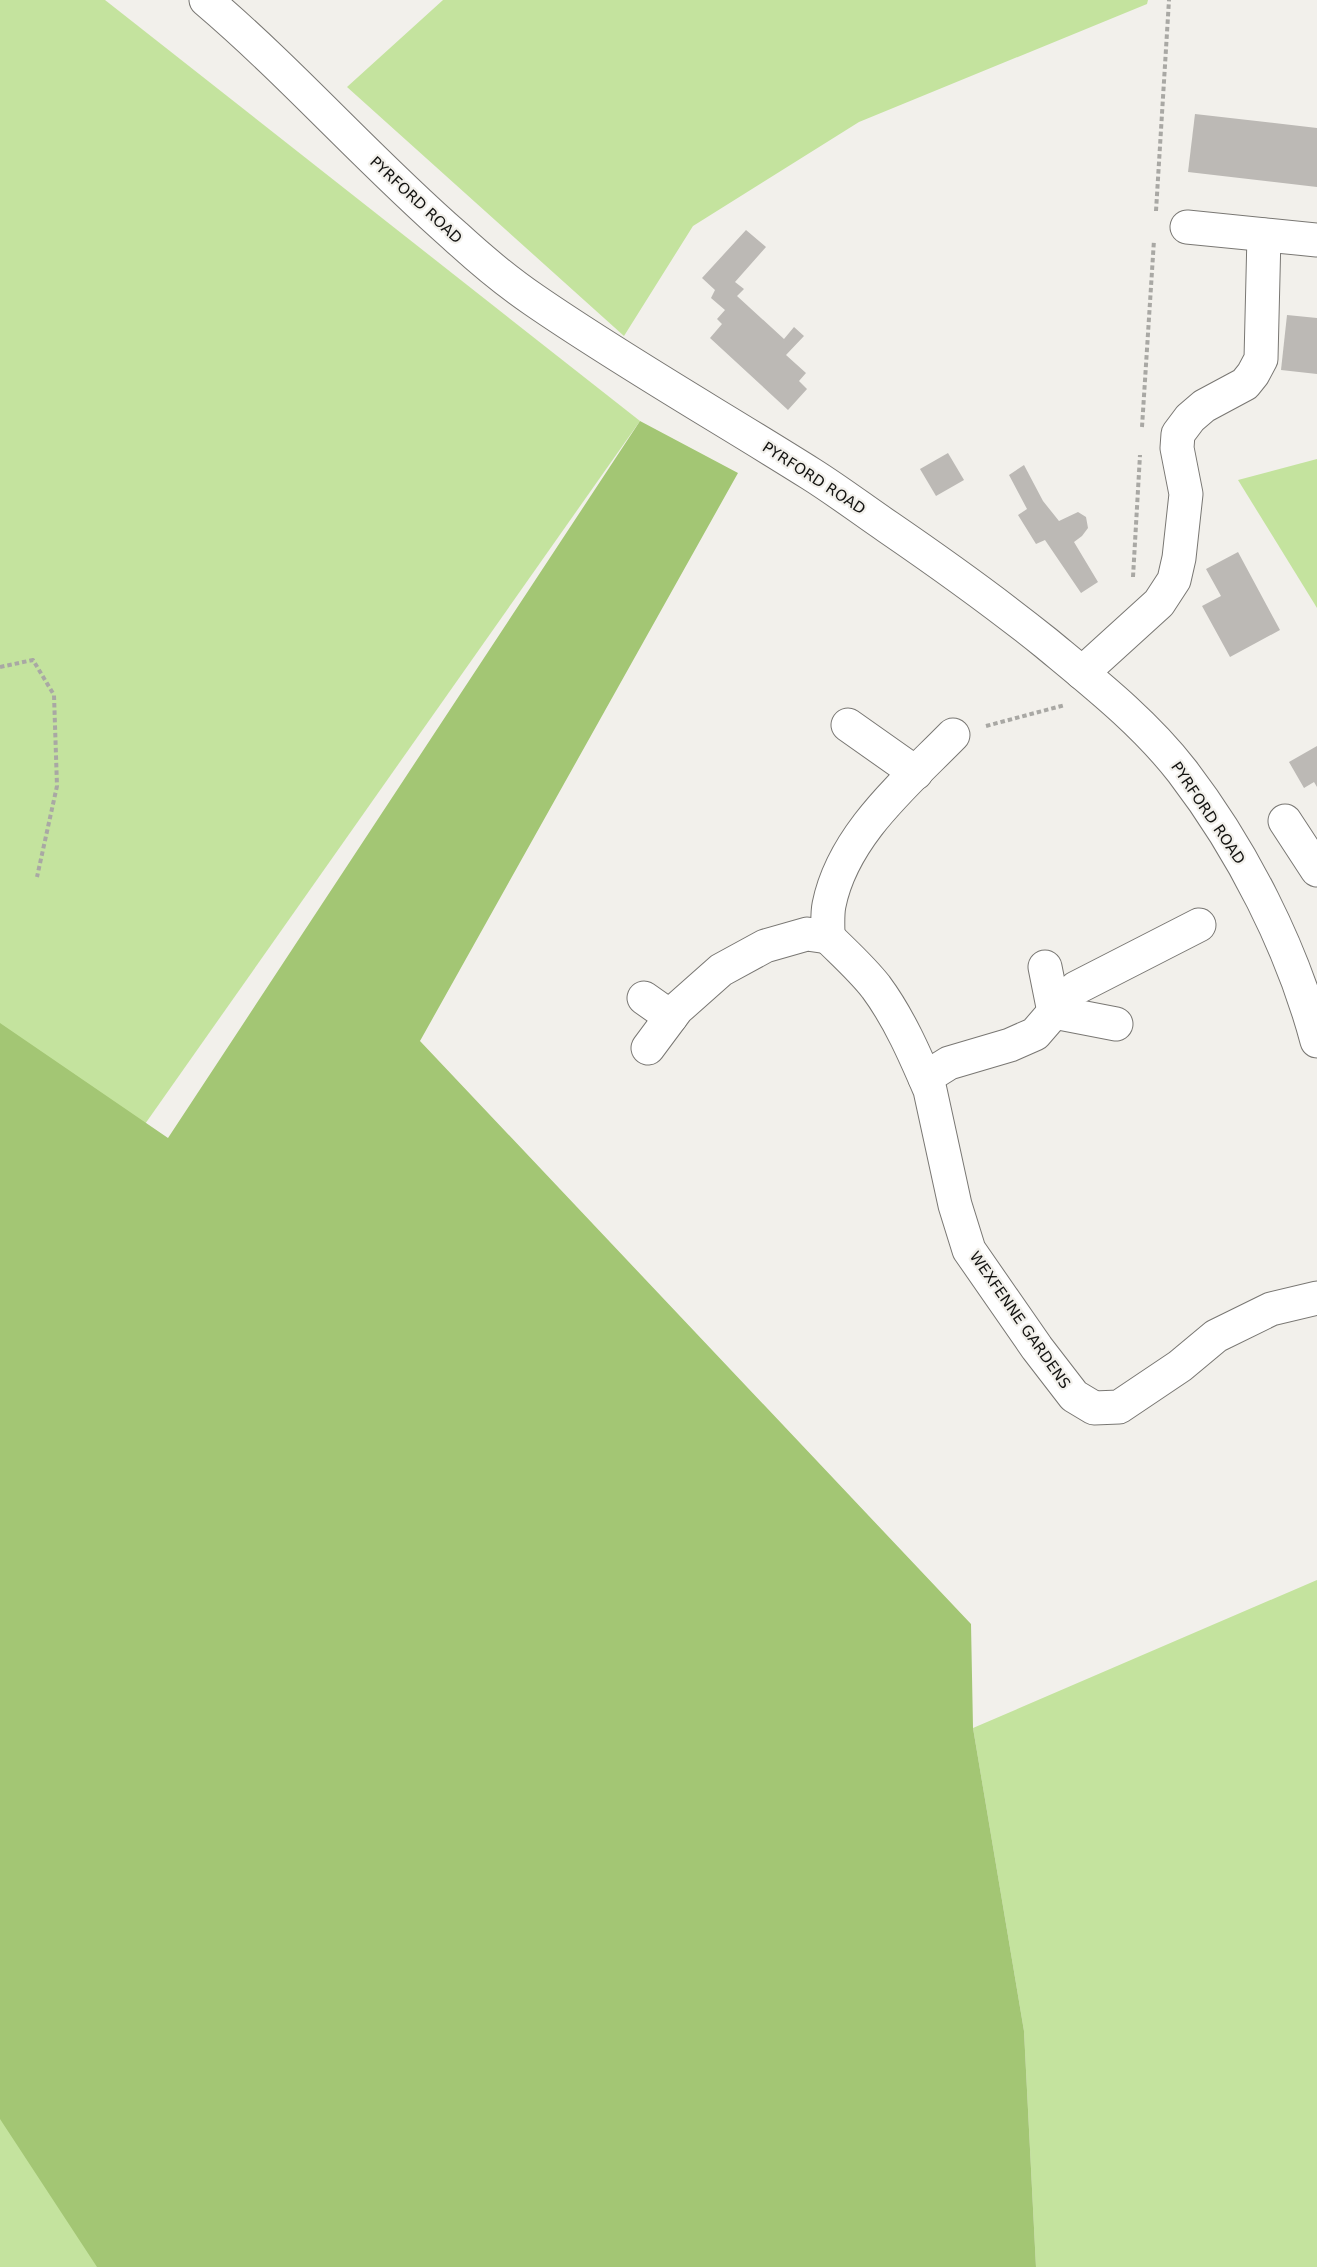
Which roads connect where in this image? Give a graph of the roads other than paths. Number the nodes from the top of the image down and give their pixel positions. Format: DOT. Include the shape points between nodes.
graph roads {
  1 [pos="206,0"];
  2 [pos="1187,227"];
  3 [pos="1264,235"];
  4 [pos="1317,240"];
  5 [pos="1089,679"];
  6 [pos="848,725"];
  7 [pos="953,735"];
  8 [pos="916,773"];
  9 [pos="1285,821"];
  10 [pos="1317,870"];
  11 [pos="1199,925"];
  12 [pos="828,937"];
  13 [pos="1045,967"];
  14 [pos="644,998"];
  15 [pos="1059,1012"];
  16 [pos="671,1017"];
  17 [pos="1116,1024"];
  18 [pos="1317,1041"];
  19 [pos="648,1048"];
  20 [pos="925,1078"];
  21 [pos="1317,1298"];
  1 -- 5 [label="street, PYRFORD ROAD" via="247,35 423,209 532,299 825,483 955,573"];
  2 -- 3 [label="street"];
  3 -- 4 [label="street"];
  3 -- 5 [label="street" via="1261,359 1245,384 1204,406 1178,434 1186,494 1173,580 1159,603"];
  5 -- 18 [label="street, PYRFORD ROAD" via="1146,731 1181,770 1238,855 1298,979"];
  6 -- 8 [label="street"];
  7 -- 8 [label="street"];
  8 -- 12 [label="street" via="868,826 843,863 829,906"];
  9 -- 10 [label="street"];
  11 -- 15 [label="street" via="1076,988"];
  12 -- 16 [label="street" via="807,934 765,946 721,969"];
  12 -- 20 [label="street, WEXFENNE GARDENS" via="876,987"];
  13 -- 15 [label="street"];
  14 -- 16 [label="street"];
  15 -- 17 [label="street"];
  15 -- 20 [label="street" via="1035,1034 949,1063"];
  16 -- 19 [label="street"];
  20 -- 21 [label="street, WEXFENNE GARDENS" via="969,1250 1074,1396 1094,1408 1119,1407 1216,1336 1271,1309"];
}
